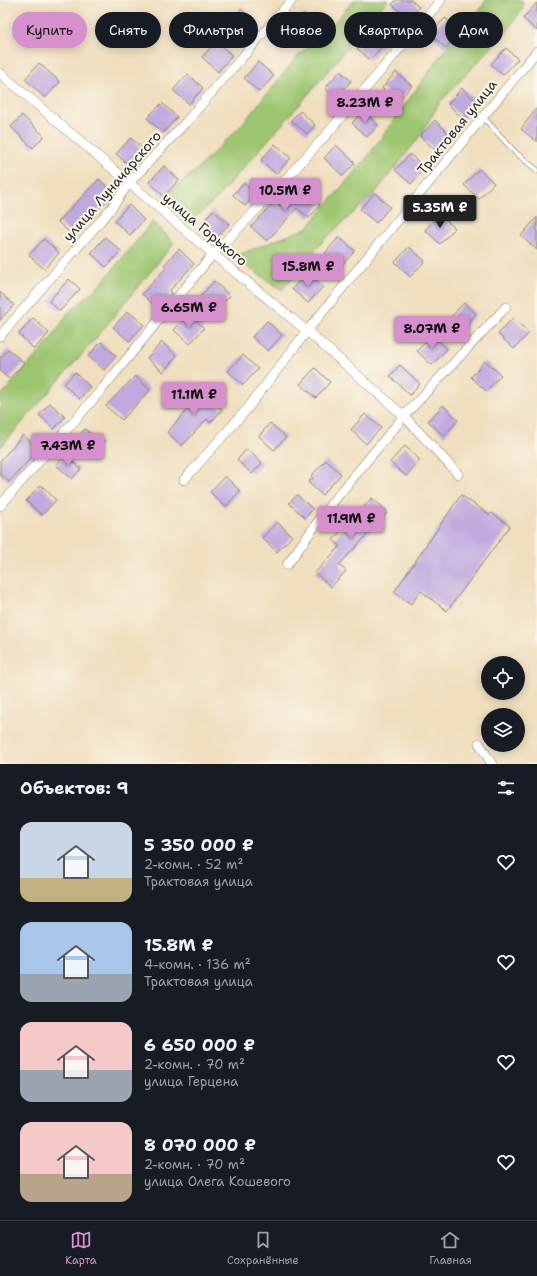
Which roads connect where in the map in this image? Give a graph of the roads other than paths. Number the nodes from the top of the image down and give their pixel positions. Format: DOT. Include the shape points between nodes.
graph roads {
  1 [pos="292,0"];
  2 [pos="441,0"];
  3 [pos="537,51"];
  4 [pos="0,73"];
  5 [pos="483,117"];
  6 [pos="537,170"];
  7 [pos="129,183"];
  8 [pos="213,254"];
  9 [pos="506,307"];
  10 [pos="307,331"];
  11 [pos="0,336"];
  12 [pos="404,416"];
  13 [pos="458,474"];
  14 [pos="184,480"];
  15 [pos="0,506"];
  16 [pos="287,565"];
  17 [pos="479,743"];
  18 [pos="492,764"];
  1 -- 7 [label="street, улица Луначарского"];
  2 -- 8 [label="street" via="316,146"];
  3 -- 5 [label="street, Трактовая улица"];
  4 -- 7 [label="street, улица Горького"];
  5 -- 6 [label="lane" via="515,152"];
  5 -- 10 [label="street, Трактовая улица"];
  7 -- 8 [label="street, улица Горького"];
  7 -- 11 [label="street, улица Луначарского" via="110,210"];
  8 -- 10 [label="street, улица Горького"];
  8 -- 15 [label="street" via="103,388"];
  9 -- 12 [label="street"];
  10 -- 12 [label="street, улица Горького"];
  10 -- 14 [label="street, Трактовая улица" via="247,409"];
  12 -- 13 [label="street, улица Горького"];
  12 -- 16 [label="street" via="327,509"];
  17 -- 18 [label="street"];
}
